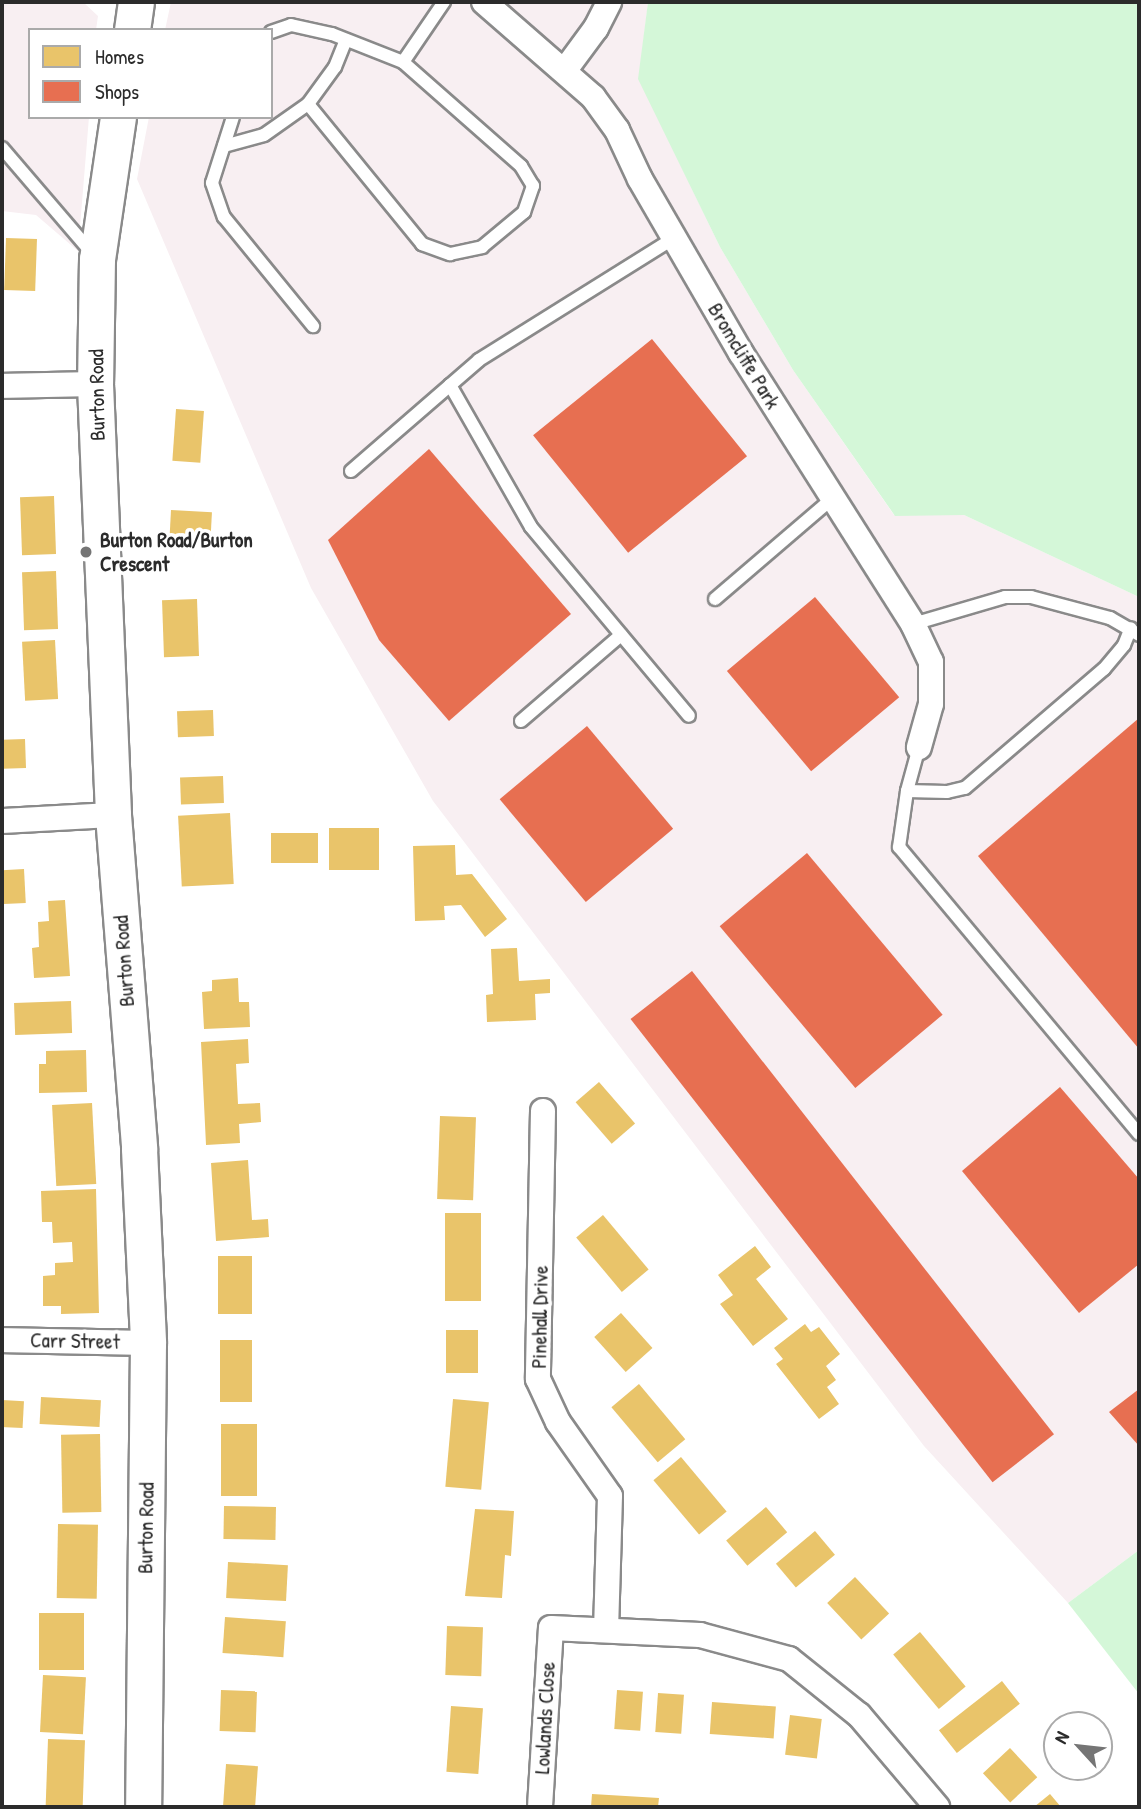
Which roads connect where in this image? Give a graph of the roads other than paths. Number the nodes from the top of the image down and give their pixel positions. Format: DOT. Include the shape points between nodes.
graph roads {
  1 [pos="136,2"];
  2 [pos="444,2"];
  3 [pos="484,2"];
  4 [pos="609,2"];
  5 [pos="132,28"];
  6 [pos="273,31"];
  7 [pos="346,40"];
  8 [pos="403,62"];
  9 [pos="565,70"];
  10 [pos="308,104"];
  11 [pos="118,119"];
  12 [pos="232,119"];
  13 [pos="224,146"];
  14 [pos="2,148"];
  15 [pos="674,238"];
  16 [pos="97,259"];
  17 [pos="313,326"];
  18 [pos="95,383"];
  19 [pos="450,385"];
  20 [pos="2,386"];
  21 [pos="351,471"];
  22 [pos="833,498"];
  23 [pos="715,599"];
  24 [pos="913,624"];
  25 [pos="1135,632"];
  26 [pos="621,635"];
  27 [pos="689,716"];
  28 [pos="521,721"];
  29 [pos="919,747"];
  30 [pos="907,791"];
  31 [pos="113,815"];
  32 [pos="2,821"];
  33 [pos="543,1111"];
  34 [pos="1139,1134"];
  35 [pos="2,1340"];
  36 [pos="148,1343"];
  37 [pos="606,1629"];
  38 [pos="143,1807"];
  39 [pos="540,1807"];
  40 [pos="937,1807"];
  1 -- 5 [label="street"];
  2 -- 8 [label="lane"];
  3 -- 9 [label="street, Bromcliffe Park"];
  4 -- 9 [label="street"];
  6 -- 7 [label="lane" via="292,25"];
  7 -- 8 [label="lane"];
  7 -- 10 [label="lane" via="335,67"];
  8 -- 10 [label="lane" via="521,166 533,186 524,212 482,247 450,254 422,244"];
  9 -- 15 [label="street, Bromcliffe Park" via="617,130"];
  10 -- 13 [label="lane" via="264,135"];
  11 -- 16 [label="street, Burton Road"];
  12 -- 13 [label="lane"];
  13 -- 17 [label="lane" via="212,183 224,217"];
  14 -- 16 [label="lane"];
  15 -- 19 [label="lane" via="479,360"];
  15 -- 22 [label="street, Bromcliffe Park"];
  16 -- 18 [label="street, Burton Road"];
  18 -- 20 [label="street"];
  18 -- 31 [label="street, Burton Road"];
  19 -- 21 [label="lane"];
  19 -- 26 [label="lane" via="531,527"];
  22 -- 23 [label="lane"];
  22 -- 24 [label="street, Bromcliffe Park"];
  24 -- 25 [label="lane" via="1005,597 1031,597 1110,618"];
  24 -- 29 [label="street, Bromcliffe Park" via="931,662 930,704"];
  25 -- 30 [label="lane" via="1104,669 965,788"];
  26 -- 27 [label="lane"];
  26 -- 28 [label="lane"];
  29 -- 30 [label="lane"];
  30 -- 34 [label="lane" via="899,848"];
  31 -- 32 [label="street"];
  31 -- 36 [label="street, Burton Road" via="139,1149"];
  33 -- 37 [label="street, Pinehall Drive" via="538,1379 558,1422 610,1496"];
  35 -- 36 [label="street, Carr Street"];
  36 -- 38 [label="street, Burton Road"];
  37 -- 39 [label="street, Lowlands Close" via="551,1628"];
  37 -- 40 [label="street" via="700,1635 789,1659 859,1715"];
}
